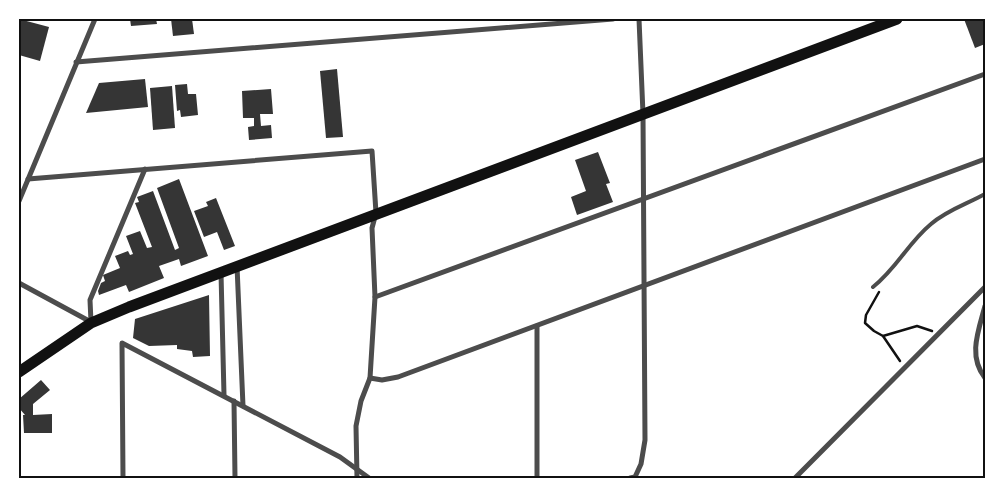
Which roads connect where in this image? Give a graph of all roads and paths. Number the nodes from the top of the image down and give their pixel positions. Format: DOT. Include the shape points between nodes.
graph roads {
  1 [pos="95,19"];
  2 [pos="613,19"];
  3 [pos="638,19"];
  4 [pos="897,19"];
  5 [pos="76,62"];
  6 [pos="985,74"];
  7 [pos="643,114"];
  8 [pos="985,159"];
  9 [pos="145,169"];
  10 [pos="28,179"];
  11 [pos="985,194"];
  12 [pos="642,199"];
  13 [pos="19,201"];
  14 [pos="376,214"];
  15 [pos="236,266"];
  16 [pos="221,271"];
  17 [pos="890,274"];
  18 [pos="19,283"];
  19 [pos="643,286"];
  20 [pos="873,287"];
  21 [pos="985,287"];
  22 [pos="375,297"];
  23 [pos="985,306"];
  24 [pos="92,322"];
  25 [pos="537,326"];
  26 [pos="939,335"];
  27 [pos="883,336"];
  28 [pos="905,368"];
  29 [pos="19,372"];
  30 [pos="370,378"];
  31 [pos="985,378"];
  32 [pos="224,395"];
  33 [pos="234,401"];
  34 [pos="243,406"];
  35 [pos="357,470"];
  36 [pos="632,477"];
  37 [pos="123,478"];
  38 [pos="235,478"];
  39 [pos="357,478"];
  40 [pos="369,478"];
  41 [pos="537,478"];
  42 [pos="795,478"];
  1 -- 5 [label="street"];
  2 -- 5 [label="street"];
  3 -- 7 [label="street"];
  4 -- 7 [label="main road"];
  5 -- 10 [label="street"];
  6 -- 12 [label="street"];
  7 -- 12 [label="street"];
  7 -- 14 [label="main road"];
  8 -- 19 [label="street"];
  9 -- 10 [label="street"];
  9 -- 14 [label="street" via="372,151"];
  9 -- 24 [label="street" via="90,300"];
  10 -- 13 [label="street"];
  11 -- 17 [label="lane" via="930,224 909,246"];
  12 -- 19 [label="street"];
  12 -- 22 [label="street"];
  14 -- 15 [label="main road"];
  14 -- 22 [label="street" via="372,228"];
  15 -- 16 [label="main road"];
  15 -- 34 [label="street"];
  16 -- 24 [label="main road"];
  16 -- 32 [label="street"];
  17 -- 20 [label="lane"];
  17 -- 27 [label="path" via="866,315 865,323"];
  18 -- 24 [label="street"];
  19 -- 25 [label="street"];
  19 -- 36 [label="street" via="645,440 641,464"];
  21 -- 26 [label="street"];
  22 -- 30 [label="street"];
  23 -- 31 [label="street" via="975,355 976,367"];
  24 -- 29 [label="main road"];
  25 -- 30 [label="street" via="398,377"];
  25 -- 41 [label="street"];
  26 -- 27 [label="path" via="916,326"];
  26 -- 28 [label="street"];
  27 -- 28 [label="path"];
  28 -- 42 [label="street"];
  30 -- 35 [label="street" via="356,426"];
  32 -- 33 [label="street"];
  32 -- 37 [label="street" via="122,343"];
  33 -- 34 [label="street"];
  33 -- 38 [label="street"];
  34 -- 35 [label="street" via="340,456"];
  35 -- 39 [label="street"];
  35 -- 40 [label="street"];
}
